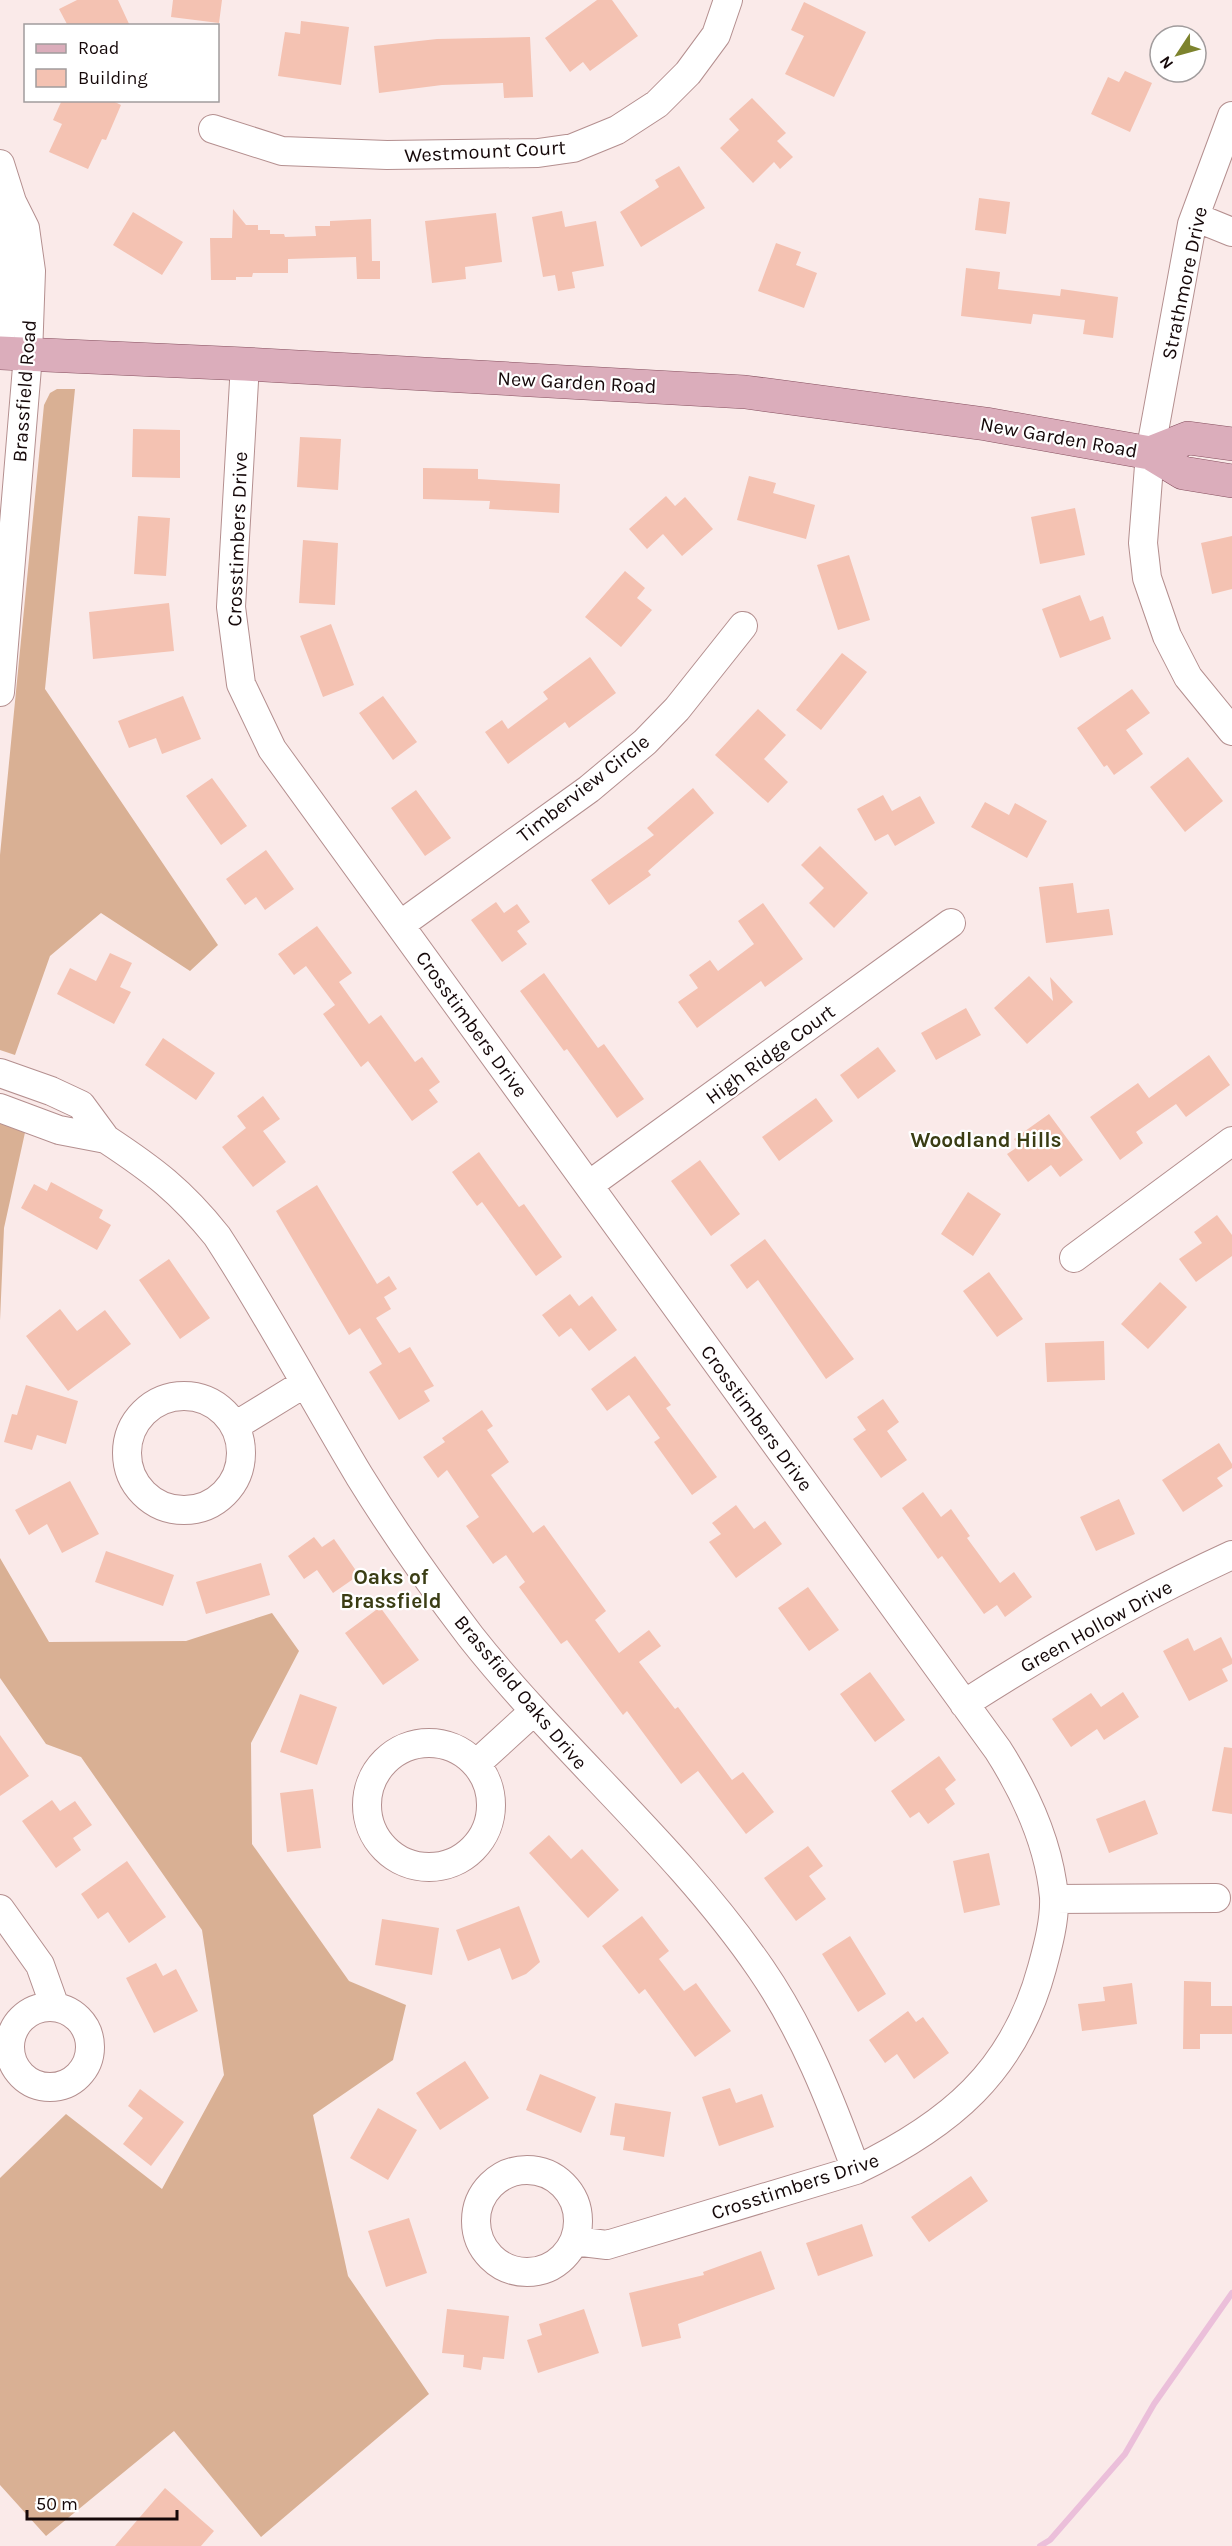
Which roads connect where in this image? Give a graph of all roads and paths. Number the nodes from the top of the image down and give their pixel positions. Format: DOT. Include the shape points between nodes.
graph roads {
  1 [pos="728,0"];
  2 [pos="1232,116"];
  3 [pos="213,129"];
  4 [pos="0,164"];
  5 [pos="1195,217"];
  6 [pos="1232,232"];
  7 [pos="9,352"];
  8 [pos="245,364"];
  9 [pos="1232,444"];
  10 [pos="1150,453"];
  11 [pos="1232,481"];
  12 [pos="742,626"];
  13 [pos="0,692"];
  14 [pos="1232,731"];
  15 [pos="951,923"];
  16 [pos="400,926"];
  17 [pos="0,1073"];
  18 [pos="0,1108"];
  19 [pos="106,1139"];
  20 [pos="1232,1141"];
  21 [pos="589,1185"];
  22 [pos="1074,1258"];
  23 [pos="305,1383"];
  24 [pos="234,1426"];
  25 [pos="1232,1555"];
  26 [pos="964,1704"];
  27 [pos="533,1712"];
  28 [pos="476,1764"];
  29 [pos="1215,1898"];
  30 [pos="1054,1899"];
  31 [pos="0,1909"];
  32 [pos="55,2007"];
  33 [pos="856,2170"];
  34 [pos="574,2241"];
  1 -- 3 [label="street, Westmount Court" via="716,35 688,73 657,104 617,130 573,148 538,153 387,155 282,151"];
  2 -- 5 [label="street, Strathmore Drive"];
  4 -- 7 [label="street, Brassfield Road" via="25,228 31,271"];
  5 -- 6 [label="street"];
  5 -- 10 [label="street, Strathmore Drive"];
  7 -- 8 [label="main road, New Garden Road"];
  7 -- 13 [label="street, Brassfield Road"];
  8 -- 10 [label="main road, New Garden Road" via="745,392 986,424"];
  8 -- 16 [label="street, Crosstimbers Drive" via="231,607 241,684 272,749"];
  9 -- 10 [label="main road, New Garden Road" via="1188,438"];
  10 -- 11 [label="main road, New Garden Road" via="1184,473"];
  10 -- 14 [label="street, Strathmore Drive" via="1143,543 1147,578 1158,616 1188,677"];
  12 -- 16 [label="street, Timberview Circle" via="677,709 645,742 589,789"];
  15 -- 21 [label="street, High Ridge Court"];
  16 -- 21 [label="street, Crosstimbers Drive"];
  17 -- 19 [label="street, Brassfield Oaks Drive" via="81,1105"];
  18 -- 19 [label="street, Brassfield Oaks Drive" via="59,1130"];
  19 -- 23 [label="street, Brassfield Oaks Drive" via="157,1172 194,1207 241,1273"];
  20 -- 22 [label="street"];
  21 -- 26 [label="street, Crosstimbers Drive"];
  23 -- 24 [label="street"];
  23 -- 27 [label="street, Brassfield Oaks Drive" via="413,1558"];
  24 -- 24 [label="street" via="206,1400 180,1396 155,1403 136,1421 128,1439 127,1459 135,1483 152,1501 164,1507 188,1511 212,1503 231,1486 240,1463"];
  25 -- 26 [label="street, Green Hollow Drive" via="1161,1588 1057,1645"];
  26 -- 30 [label="street, Crosstimbers Drive" via="1013,1774 1036,1821"];
  27 -- 28 [label="street"];
  27 -- 33 [label="street, Brassfield Oaks Drive" via="706,1898 763,1971 819,2073"];
  28 -- 28 [label="street" via="460,1751 440,1744 419,1743 383,1762 372,1780 367,1800 369,1821 377,1840 408,1864 426,1868 461,1859 486,1833 491,1815 486,1779"];
  29 -- 30 [label="street"];
  30 -- 33 [label="street, Crosstimbers Drive" via="1049,1943 1038,1983 1018,2033 996,2065 965,2100 923,2135"];
  31 -- 32 [label="street" via="40,1965"];
  33 -- 34 [label="street, Crosstimbers Drive" via="607,2245"];
}
